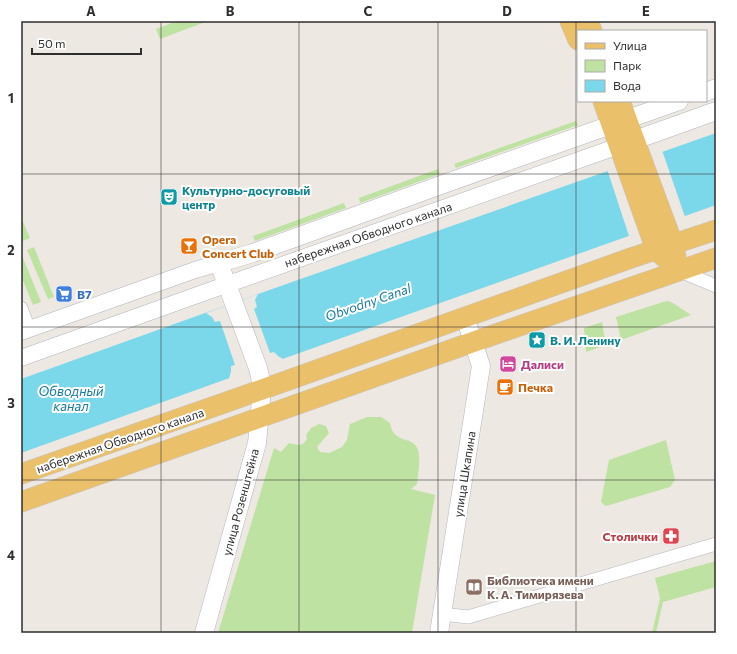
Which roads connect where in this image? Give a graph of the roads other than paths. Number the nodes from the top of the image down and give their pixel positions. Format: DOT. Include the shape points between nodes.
graph roads {
  1 [pos="570,21"];
  2 [pos="577,38"];
  3 [pos="604,102"];
  4 [pos="620,102"];
  5 [pos="676,102"];
  6 [pos="716,111"];
  7 [pos="619,122"];
  8 [pos="629,150"];
  9 [pos="716,230"];
  10 [pos="665,247"];
  11 [pos="716,258"];
  12 [pos="219,263"];
  13 [pos="680,271"];
  14 [pos="227,284"];
  15 [pos="716,286"];
  16 [pos="21,308"];
  17 [pos="464,317"];
  18 [pos="25,331"];
  19 [pos="473,342"];
  20 [pos="21,358"];
  21 [pos="262,389"];
  22 [pos="259,418"];
  23 [pos="21,474"];
  24 [pos="21,502"];
  25 [pos="716,544"];
  26 [pos="442,614"];
  27 [pos="204,633"];
  28 [pos="439,633"];
  1 -- 2 [label="main road"];
  3 -- 7 [label="main road"];
  4 -- 7 [label="main road"];
  5 -- 7 [label="main road, набережная Обводного канала"];
  6 -- 8 [label="main road, набережная Обводного канала"];
  7 -- 8 [label="main road"];
  7 -- 12 [label="main road, набережная Обводного канала"];
  8 -- 10 [label="main road"];
  8 -- 14 [label="street, набережная Обводного канала"];
  9 -- 10 [label="main road, набережная Обводного канала"];
  10 -- 13 [label="main road"];
  10 -- 17 [label="main road, набережная Обводного канала"];
  11 -- 13 [label="main road, набережная Обводного канала"];
  12 -- 14 [label="main road, улица Розенштейна"];
  12 -- 18 [label="street, набережная Обводного канала"];
  13 -- 15 [label="street"];
  13 -- 19 [label="main road, набережная Обводного канала"];
  14 -- 20 [label="street, набережная Обводного канала"];
  14 -- 21 [label="main road, улица Розенштейна" via="258,368"];
  16 -- 18 [label="street"];
  17 -- 19 [label="main road, улица Шкапина"];
  17 -- 21 [label="main road, набережная Обводного канала"];
  19 -- 22 [label="main road, набережная Обводного канала"];
  19 -- 26 [label="main road, улица Шкапина" via="481,366"];
  21 -- 22 [label="main road, улица Розенштейна"];
  21 -- 23 [label="main road, набережная Обводного канала"];
  22 -- 24 [label="main road, набережная Обводного канала"];
  22 -- 27 [label="main road, улица Розенштейна" via="257,443"];
  25 -- 26 [label="street" via="468,616"];
  26 -- 28 [label="main road, улица Шкапина"];
}
